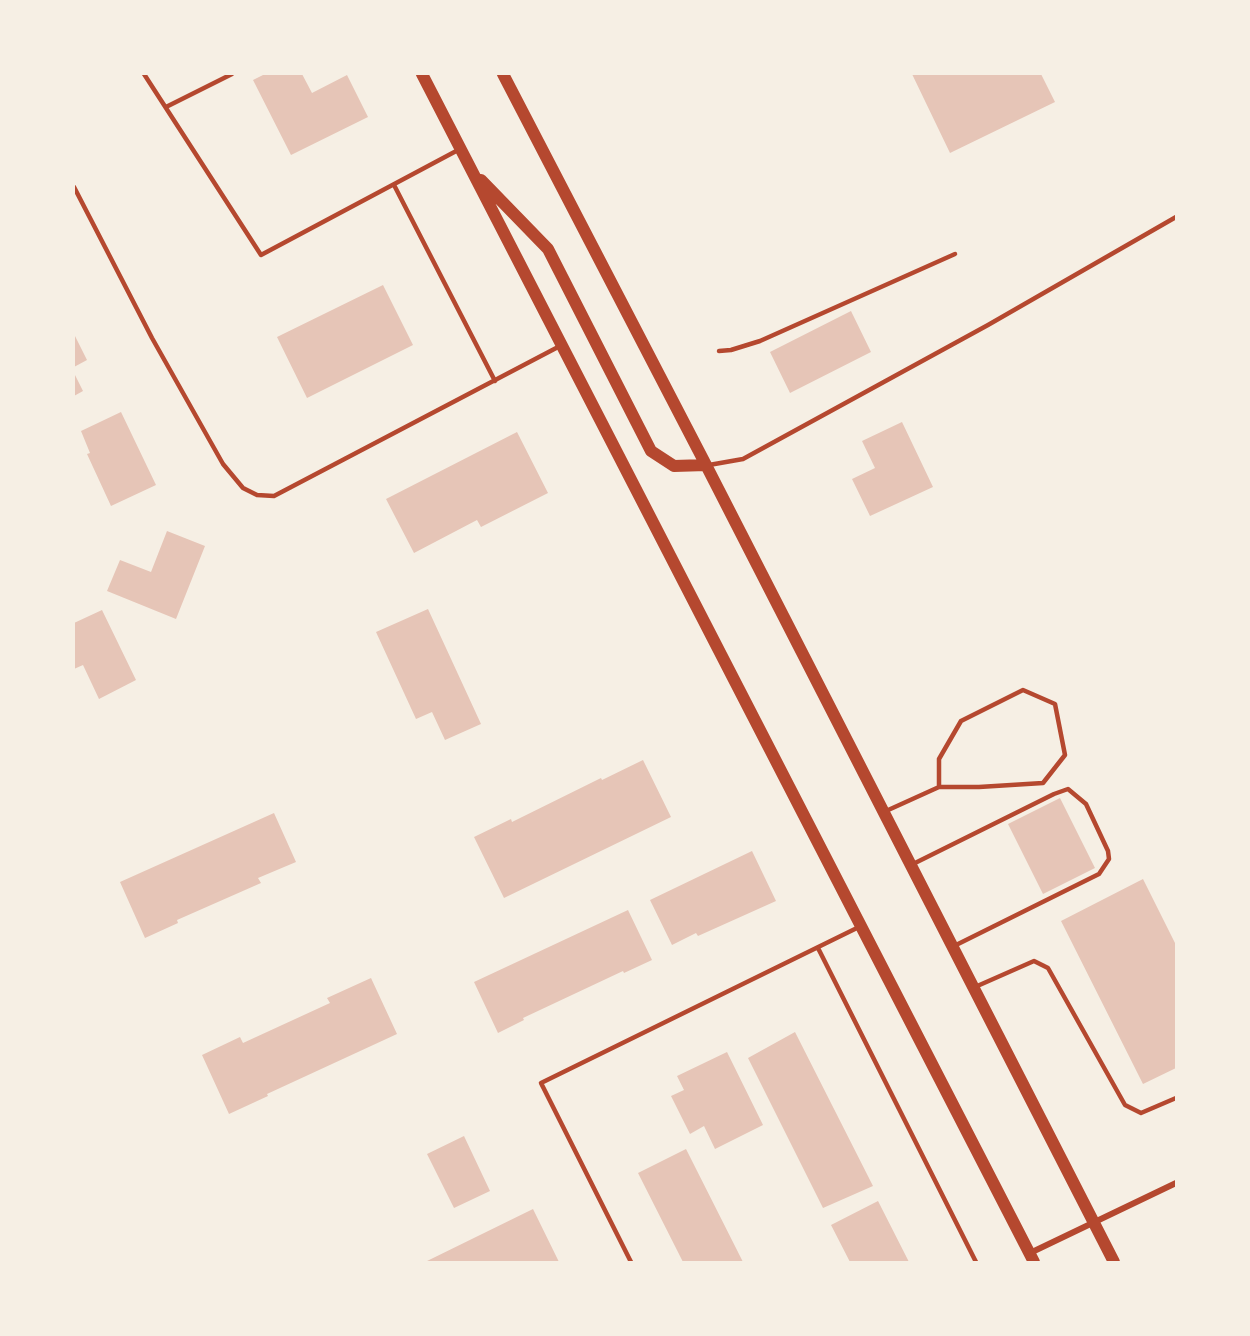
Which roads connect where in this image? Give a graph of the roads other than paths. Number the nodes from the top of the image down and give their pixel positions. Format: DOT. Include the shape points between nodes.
graph roads {
  1 [pos="144,74"];
  2 [pos="232,74"];
  3 [pos="422,74"];
  4 [pos="503,74"];
  5 [pos="166,107"];
  6 [pos="460,149"];
  7 [pos="471,171"];
  8 [pos="394,185"];
  9 [pos="74,187"];
  10 [pos="1176,217"];
  11 [pos="955,254"];
  12 [pos="561,345"];
  13 [pos="719,351"];
  14 [pos="495,381"];
  15 [pos="706,465"];
  16 [pos="939,788"];
  17 [pos="883,812"];
  18 [pos="911,866"];
  19 [pos="860,926"];
  20 [pos="952,947"];
  21 [pos="818,948"];
  22 [pos="973,988"];
  23 [pos="1176,1098"];
  24 [pos="1176,1183"];
  25 [pos="1093,1223"];
  26 [pos="1031,1258"];
  27 [pos="631,1263"];
  28 [pos="976,1263"];
  29 [pos="1114,1263"];
  1 -- 5 [label="lane"];
  2 -- 5 [label="lane"];
  3 -- 6 [label="main road"];
  4 -- 15 [label="main road"];
  5 -- 8 [label="lane" via="261,255"];
  6 -- 7 [label="main road"];
  6 -- 8 [label="lane"];
  7 -- 12 [label="main road"];
  7 -- 15 [label="main road" via="548,249 651,451 674,466"];
  8 -- 14 [label="lane"];
  9 -- 14 [label="lane" via="223,464 243,488 257,495 274,496"];
  10 -- 15 [label="lane" via="743,459"];
  11 -- 13 [label="lane" via="760,341"];
  12 -- 14 [label="lane"];
  12 -- 19 [label="main road"];
  15 -- 17 [label="main road"];
  16 -- 16 [label="lane" via="1043,783 1065,755 1055,704 1023,690 961,721 939,759"];
  16 -- 17 [label="lane"];
  17 -- 18 [label="main road"];
  18 -- 20 [label="main road"];
  18 -- 20 [label="lane" via="1068,789 1086,804 1108,851 1109,860 1099,874"];
  19 -- 21 [label="lane"];
  19 -- 26 [label="main road"];
  20 -- 22 [label="main road"];
  21 -- 27 [label="lane" via="541,1083"];
  21 -- 28 [label="lane"];
  22 -- 23 [label="lane" via="1034,962 1048,968 1125,1105 1141,1113"];
  22 -- 25 [label="main road"];
  24 -- 25 [label="street"];
  25 -- 26 [label="street"];
  25 -- 29 [label="main road"];
}
